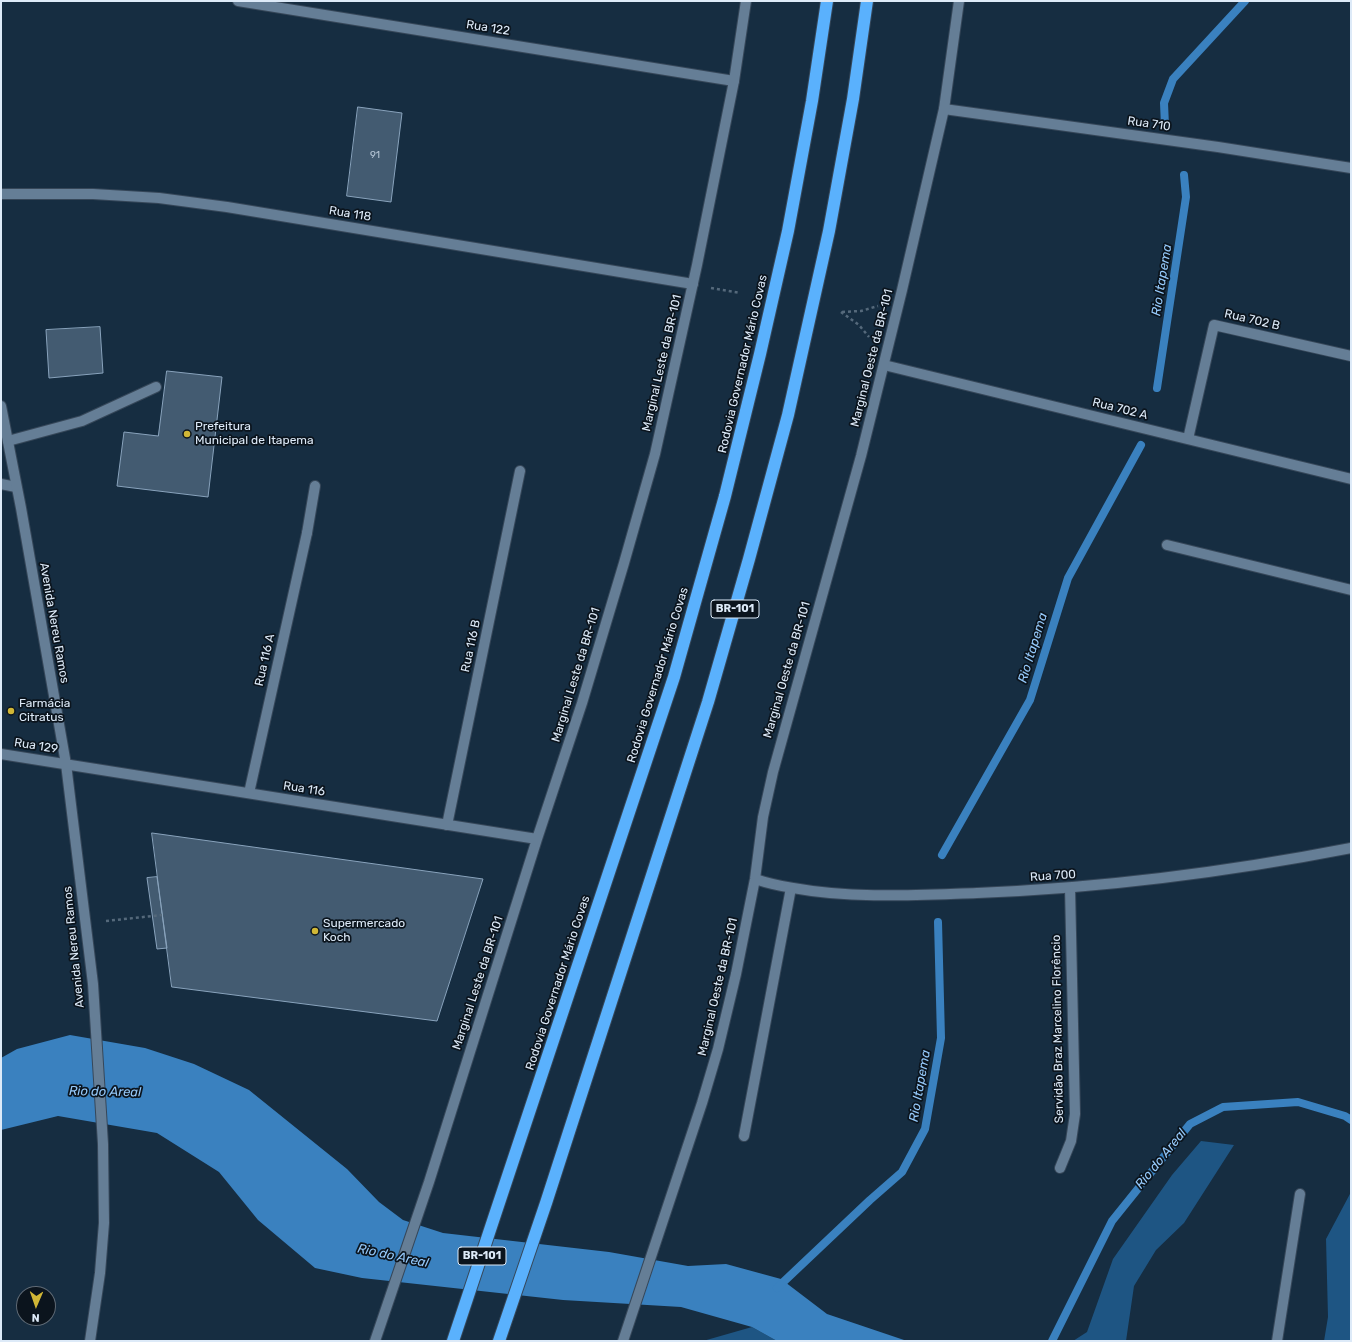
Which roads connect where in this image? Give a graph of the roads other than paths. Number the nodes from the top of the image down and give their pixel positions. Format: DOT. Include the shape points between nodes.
graph roads {
  1 [pos="238,1"];
  2 [pos="746,1"];
  3 [pos="827,1"];
  4 [pos="867,1"];
  5 [pos="959,1"];
  6 [pos="734,81"];
  7 [pos="944,109"];
  8 [pos="1351,168"];
  9 [pos="1,194"];
  10 [pos="693,284"];
  11 [pos="1351,356"];
  12 [pos="884,365"];
  13 [pos="156,387"];
  14 [pos="1,406"];
  15 [pos="1188,439"];
  16 [pos="8,441"];
  17 [pos="520,472"];
  18 [pos="1351,479"];
  19 [pos="1,484"];
  20 [pos="315,486"];
  21 [pos="16,487"];
  22 [pos="1167,545"];
  23 [pos="1351,590"];
  24 [pos="1,754"];
  25 [pos="66,764"];
  26 [pos="249,793"];
  27 [pos="448,825"];
  28 [pos="538,839"];
  29 [pos="1351,848"];
  30 [pos="754,880"];
  31 [pos="791,888"];
  32 [pos="1070,888"];
  33 [pos="744,1136"];
  34 [pos="1060,1168"];
  35 [pos="1300,1194"];
  36 [pos="90,1341"];
  37 [pos="375,1341"];
  38 [pos="453,1341"];
  39 [pos="499,1341"];
  40 [pos="623,1341"];
  41 [pos="1277,1341"];
  1 -- 6 [label="main road, Rua 122"];
  2 -- 6 [label="main road, Marginal Leste da BR-101"];
  3 -- 38 [label="highway, Rodovia Governador Mário Covas / BR-101" via="788,231 725,496 674,677"];
  4 -- 39 [label="highway, BR-101" via="853,99 830,223 786,423 749,558 708,702"];
  5 -- 7 [label="main road, Marginal Oeste da BR-101"];
  6 -- 10 [label="main road, Marginal Leste da BR-101"];
  7 -- 8 [label="main road, Rua 710"];
  7 -- 12 [label="main road, Marginal Oeste da BR-101"];
  9 -- 10 [label="main road, Rua 118" via="93,194 159,198"];
  10 -- 28 [label="main road, Marginal Leste da BR-101" via="655,454 582,703"];
  11 -- 15 [label="main road, Rua 702 B" via="1214,325"];
  12 -- 15 [label="main road, Rua 702 A"];
  12 -- 30 [label="main road, Marginal Oeste da BR-101" via="773,772"];
  13 -- 16 [label="main road" via="82,421"];
  14 -- 16 [label="main road, Avenida Nereu Ramos"];
  15 -- 18 [label="main road, Rua 702 A"];
  16 -- 21 [label="main road, Avenida Nereu Ramos"];
  17 -- 27 [label="main road, Rua 116 B"];
  19 -- 21 [label="main road"];
  20 -- 26 [label="main road, Rua 116 A"];
  21 -- 25 [label="main road, Avenida Nereu Ramos"];
  22 -- 23 [label="main road"];
  24 -- 25 [label="main road, Rua 129"];
  25 -- 26 [label="main road, Rua 116"];
  25 -- 36 [label="main road, Avenida Nereu Ramos" via="93,984 103,1144 104,1223"];
  26 -- 27 [label="main road, Rua 116"];
  27 -- 28 [label="main road, Rua 116"];
  28 -- 37 [label="main road, Marginal Leste da BR-101" via="429,1182"];
  29 -- 32 [label="main road, Rua 700" via="1219,870"];
  30 -- 31 [label="main road, Rua 700"];
  30 -- 40 [label="main road, Marginal Oeste da BR-101" via="718,1049"];
  31 -- 32 [label="main road, Rua 700" via="840,894 934,895"];
  31 -- 33 [label="main road"];
  32 -- 34 [label="main road, Servidão Braz Marcelino Florêncio" via="1075,1114 1071,1141"];
  35 -- 41 [label="main road"];
}
